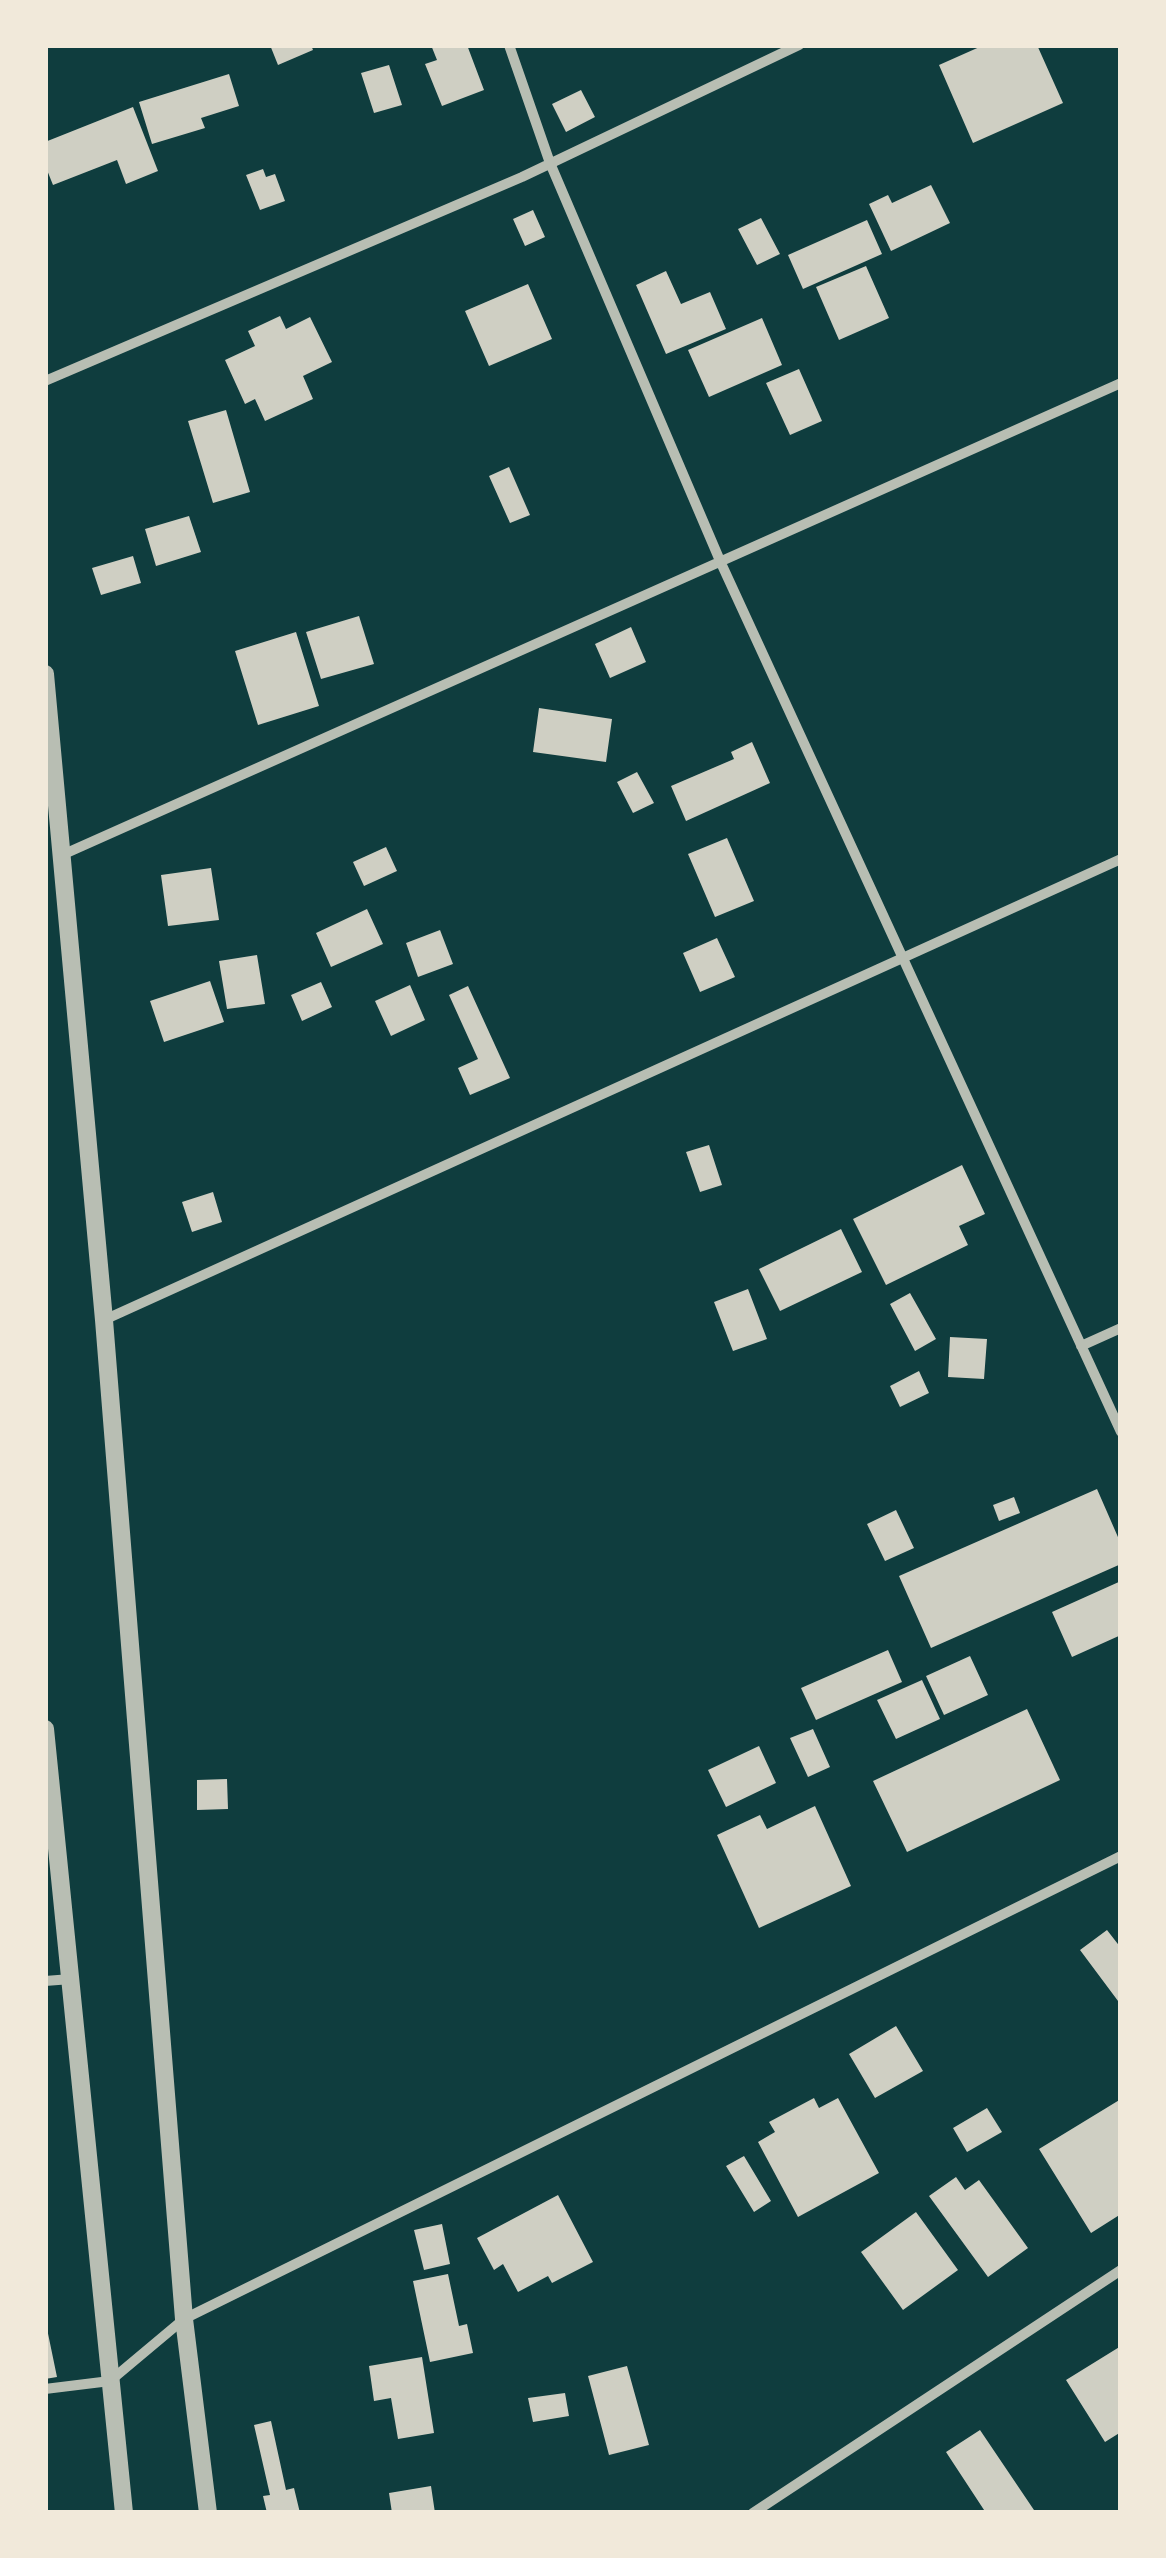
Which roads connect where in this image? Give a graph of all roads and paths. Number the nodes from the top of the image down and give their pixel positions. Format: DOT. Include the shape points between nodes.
graph roads {
  1 [pos="510,45"];
  2 [pos="798,45"];
  3 [pos="550,163"];
  4 [pos="45,382"];
  5 [pos="1121,383"];
  6 [pos="721,563"];
  7 [pos="45,674"];
  8 [pos="62,855"];
  9 [pos="1121,859"];
  10 [pos="903,958"];
  11 [pos="104,1320"];
  12 [pos="1121,1328"];
  13 [pos="1081,1346"];
  14 [pos="1121,1432"];
  15 [pos="45,1729"];
  16 [pos="1121,1856"];
  17 [pos="71,1979"];
  18 [pos="45,1981"];
  19 [pos="1121,2270"];
  20 [pos="184,2319"];
  21 [pos="110,2380"];
  22 [pos="45,2389"];
  23 [pos="124,2513"];
  24 [pos="208,2513"];
  25 [pos="753,2513"];
  1 -- 3 [label="street"];
  2 -- 3 [label="street"];
  3 -- 4 [label="street"];
  3 -- 6 [label="street"];
  5 -- 6 [label="street"];
  6 -- 8 [label="street"];
  6 -- 10 [label="street"];
  7 -- 8 [label="street"];
  8 -- 11 [label="street"];
  9 -- 10 [label="street"];
  10 -- 11 [label="street"];
  10 -- 13 [label="street"];
  11 -- 20 [label="street"];
  12 -- 13 [label="street"];
  13 -- 14 [label="street"];
  15 -- 17 [label="street"];
  16 -- 20 [label="street"];
  17 -- 18 [label="street"];
  17 -- 21 [label="street"];
  19 -- 25 [label="street"];
  20 -- 21 [label="street"];
  20 -- 24 [label="street"];
  21 -- 22 [label="street"];
  21 -- 23 [label="street"];
}
